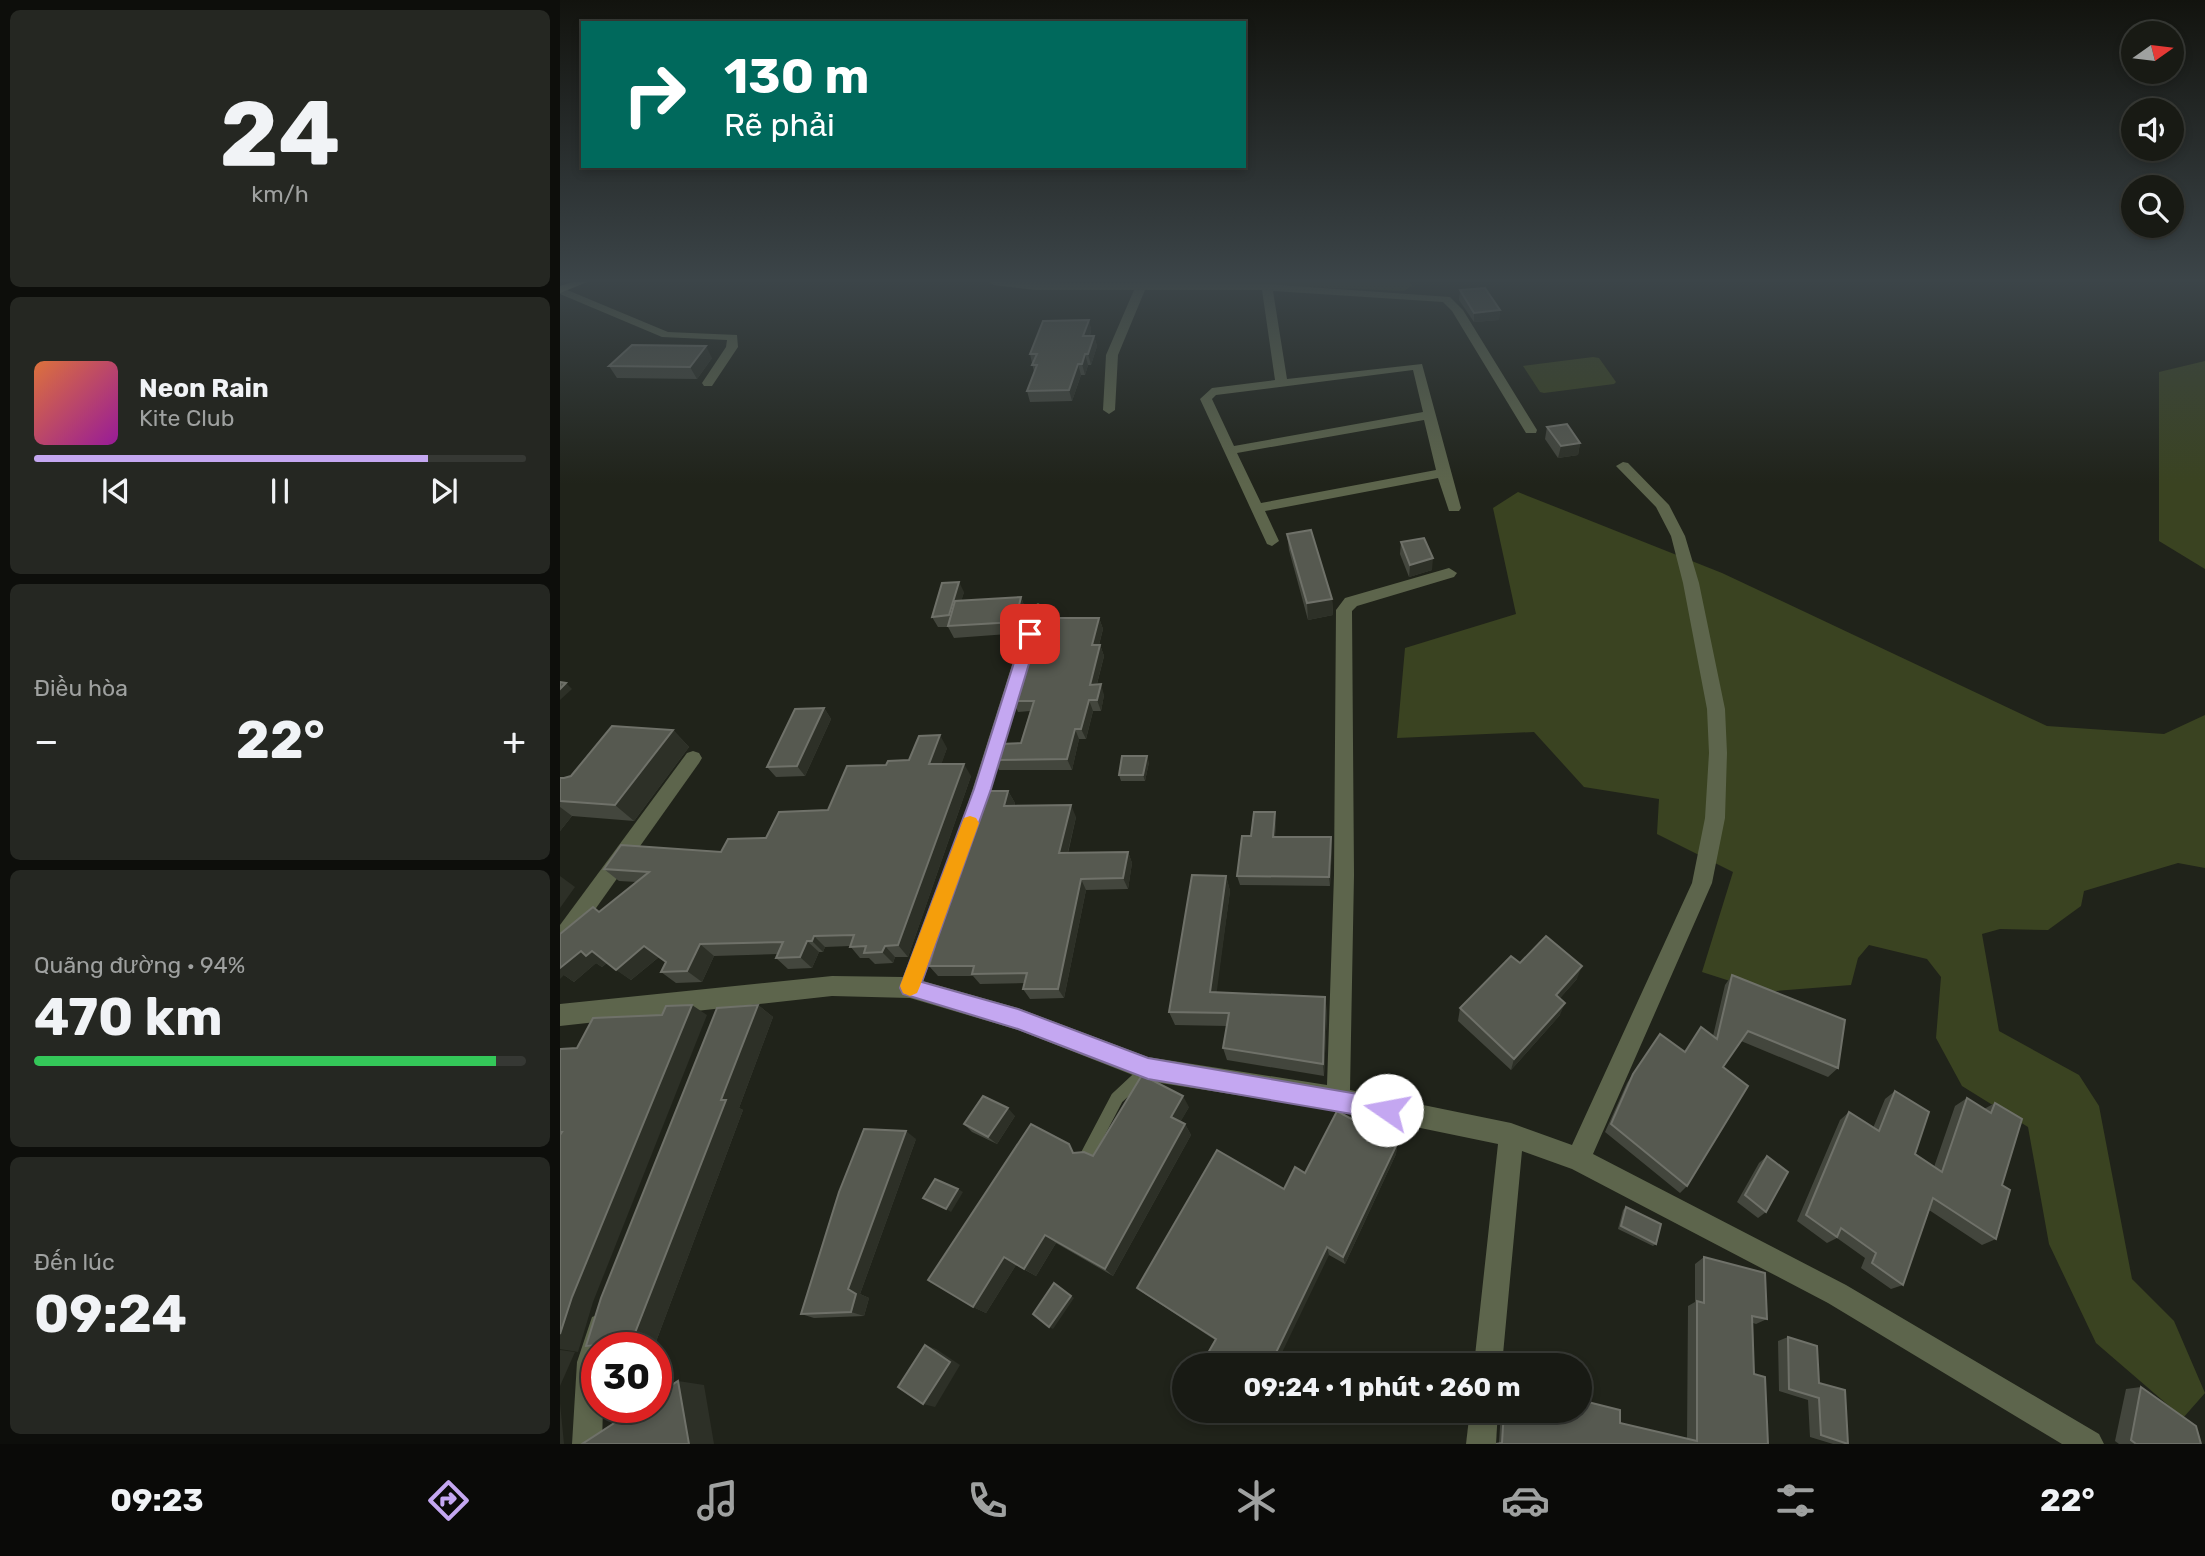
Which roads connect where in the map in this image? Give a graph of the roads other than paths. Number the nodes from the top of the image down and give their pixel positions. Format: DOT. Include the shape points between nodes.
graph roads {
  1 [pos="730,349"];
  2 [pos="1114,349"];
  3 [pos="1277,349"];
  4 [pos="1481,349"];
  5 [pos="708,383"];
  6 [pos="1282,384"];
  7 [pos="1109,410"];
  8 [pos="1429,415"];
  9 [pos="1531,430"];
  10 [pos="1231,450"];
  11 [pos="1623,466"];
  12 [pos="1443,473"];
  13 [pos="1256,508"];
  14 [pos="1454,508"];
  15 [pos="1272,541"];
  16 [pos="1450,573"];
  17 [pos="1038,608"];
  18 [pos="693,758"];
  19 [pos="969,827"];
  20 [pos="951,877"];
  21 [pos="560,942"];
  22 [pos="910,988"];
  23 [pos="728,997"];
  24 [pos="562,1017"];
  25 [pos="718,1023"];
  26 [pos="1148,1069"];
  27 [pos="1338,1099"];
  28 [pos="1511,1135"];
  29 [pos="1087,1154"];
  30 [pos="1578,1159"];
  31 [pos="609,1303"];
  32 [pos="1489,1353"];
  33 [pos="1483,1423"];
  34 [pos="587,1444"];
  35 [pos="1481,1444"];
  36 [pos="2089,1444"];
  1 -- 5 [label="street"];
  2 -- 7 [label="street"];
  3 -- 6 [label="street"];
  4 -- 9 [label="street"];
  6 -- 8 [label="street" via="1415,365 1421,369"];
  6 -- 10 [label="street" via="1208,395 1208,405"];
  8 -- 10 [label="street"];
  8 -- 12 [label="street"];
  10 -- 13 [label="street"];
  11 -- 30 [label="street" via="1662,505 1678,536 1691,583 1716,709 1715,818 1702,883"];
  12 -- 13 [label="street"];
  12 -- 14 [label="street"];
  13 -- 15 [label="street"];
  16 -- 27 [label="street" via="1360,598 1344,610 1345,875"];
  17 -- 19 [label="street"];
  18 -- 21 [label="street"];
  20 -- 22 [label="street"];
  22 -- 23 [label="street" via="832,986"];
  22 -- 26 [label="street" via="1018,1019"];
  23 -- 24 [label="street"];
  23 -- 25 [label="street"];
  26 -- 27 [label="street"];
  26 -- 29 [label="lane" via="1117,1098"];
  27 -- 28 [label="street"];
  28 -- 30 [label="street"];
  28 -- 32 [label="street"];
  30 -- 36 [label="street" via="1837,1294"];
  31 -- 34 [label="street" via="591,1362"];
  33 -- 35 [label="street"];
}
